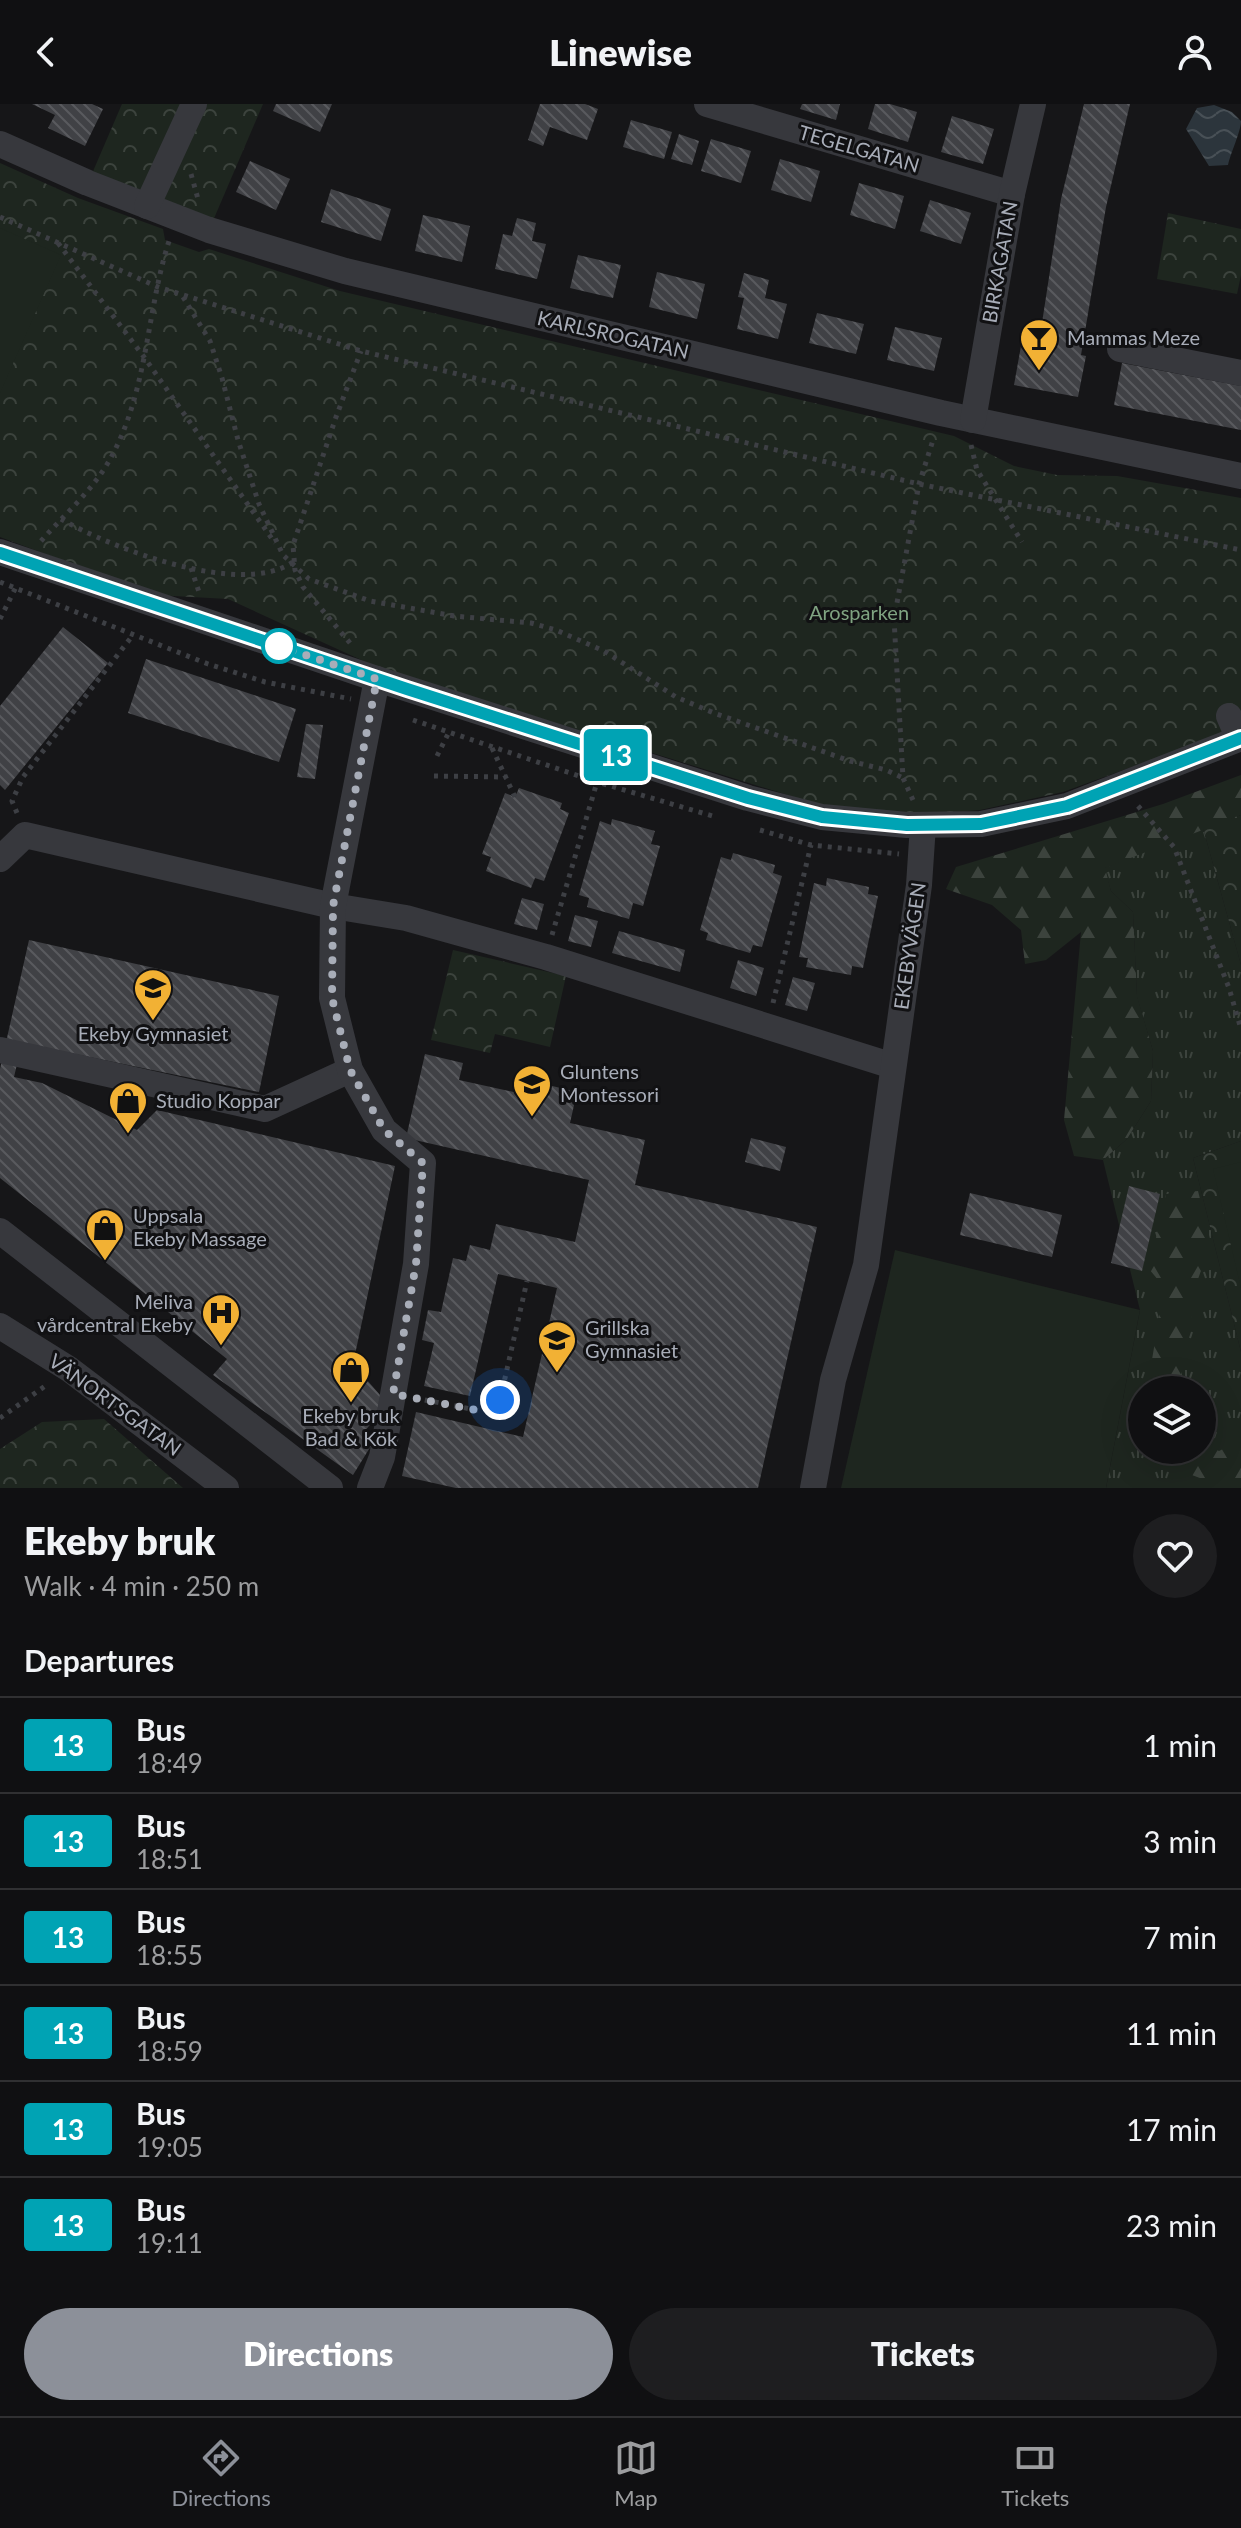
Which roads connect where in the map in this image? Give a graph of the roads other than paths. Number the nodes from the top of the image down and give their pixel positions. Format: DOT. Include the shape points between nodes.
graph roads {
  1 [pos="194,104"];
  2 [pos="707,104"];
  3 [pos="1033,104"];
  4 [pos="0,144"];
  5 [pos="1012,194"];
  6 [pos="147,206"];
  7 [pos="1120,349"];
  8 [pos="1241,373"];
  9 [pos="959,417"];
  10 [pos="1241,476"];
  11 [pos="11,557"];
  12 [pos="377,679"];
  13 [pos="1236,731"];
  14 [pos="923,825"];
  15 [pos="0,859"];
  16 [pos="333,906"];
  17 [pos="0,1050"];
  18 [pos="893,1066"];
  19 [pos="350,1070"];
  20 [pos="0,1231"];
  21 [pos="0,1326"];
  22 [pos="226,1488"];
  23 [pos="330,1488"];
  24 [pos="370,1488"];
  25 [pos="813,1488"];
  1 -- 6 [label="street"];
  2 -- 5 [label="street, TEGELGATAN"];
  3 -- 5 [label="street, BIRKAGATAN"];
  4 -- 6 [label="street, KARLSROGATAN"];
  5 -- 9 [label="street, BIRKAGATAN"];
  6 -- 9 [label="street, KARLSROGATAN" via="345,271"];
  7 -- 8 [label="street"];
  9 -- 10 [label="street, KARLSROGATAN"];
  11 -- 12 [label="street"];
  12 -- 14 [label="street" via="748,798 822,817"];
  12 -- 16 [label="street"];
  13 -- 14 [label="street" via="1067,806 981,824"];
  14 -- 18 [label="street, EKEBYVÄGEN"];
  15 -- 16 [label="street" via="25,835"];
  16 -- 18 [label="street" via="406,918 546,957"];
  16 -- 19 [label="street" via="332,998"];
  17 -- 19 [label="street" via="265,1109"];
  18 -- 25 [label="street, EKEBYVÄGEN" via="866,1265 833,1380"];
  19 -- 24 [label="street" via="384,1130 423,1163 416,1264 382,1457"];
  20 -- 23 [label="street"];
  21 -- 22 [label="street, VÄNORTSGATAN" via="69,1369"];
}
